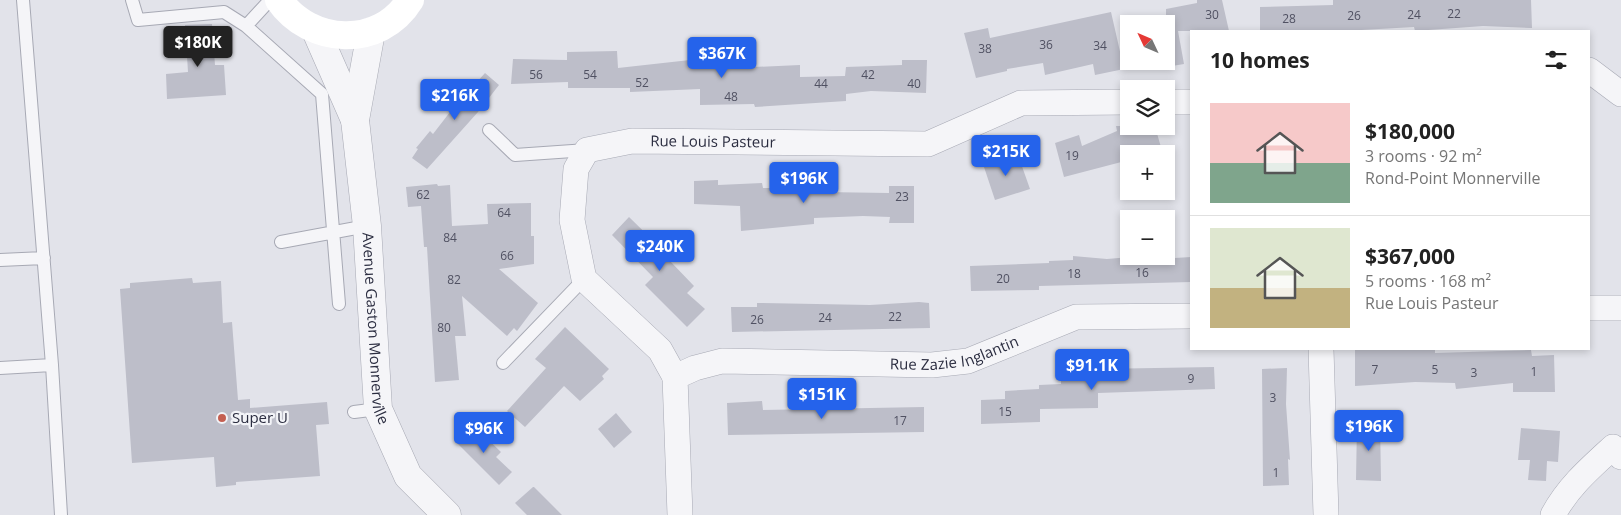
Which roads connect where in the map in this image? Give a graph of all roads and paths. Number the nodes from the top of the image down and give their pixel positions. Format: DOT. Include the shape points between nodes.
graph roads {
  1 [pos="23,0"];
  2 [pos="132,0"];
  3 [pos="270,0"];
  4 [pos="279,0"];
  5 [pos="410,0"];
  6 [pos="246,26"];
  7 [pos="316,31"];
  8 [pos="371,32"];
  9 [pos="1590,71"];
  10 [pos="1621,94"];
  11 [pos="1120,102"];
  12 [pos="1175,102"];
  13 [pos="1190,102"];
  14 [pos="355,120"];
  15 [pos="489,130"];
  16 [pos="587,150"];
  17 [pos="367,226"];
  18 [pos="334,234"];
  19 [pos="281,242"];
  20 [pos="44,258"];
  21 [pos="0,260"];
  22 [pos="584,279"];
  23 [pos="339,304"];
  24 [pos="1590,308"];
  25 [pos="1621,308"];
  26 [pos="1190,316"];
  27 [pos="1321,350"];
  28 [pos="503,363"];
  29 [pos="52,365"];
  30 [pos="0,368"];
  31 [pos="675,377"];
  32 [pos="1618,446"];
  33 [pos="61,515"];
  34 [pos="447,515"];
  35 [pos="680,515"];
  36 [pos="1326,515"];
  37 [pos="1553,515"];
  1 -- 20 [label="lane"];
  2 -- 6 [label="lane" via="138,20 224,12"];
  3 -- 6 [label="lane"];
  4 -- 7 [label="main road" via="300,22"];
  5 -- 8 [label="main road" via="390,22"];
  6 -- 18 [label="lane" via="322,94"];
  7 -- 8 [label="main road" via="334,36"];
  7 -- 14 [label="street, Avenue Gaston Monnerville"];
  8 -- 14 [label="street, Avenue Gaston Monnerville"];
  9 -- 10 [label="street"];
  11 -- 16 [label="street, Rue Louis Pasteur" via="1022,103 928,144 632,141"];
  12 -- 13 [label="street"];
  14 -- 17 [label="street, Avenue Gaston Monnerville"];
  15 -- 16 [label="lane" via="515,155"];
  16 -- 22 [label="street" via="576,169 572,220"];
  17 -- 18 [label="lane"];
  17 -- 34 [label="street, Avenue Gaston Monnerville" via="366,411 408,476"];
  18 -- 19 [label="lane"];
  18 -- 23 [label="lane"];
  20 -- 21 [label="lane"];
  20 -- 29 [label="lane"];
  22 -- 28 [label="lane"];
  22 -- 31 [label="street" via="660,350"];
  24 -- 25 [label="street"];
  26 -- 31 [label="street, Rue Zazie Inglantin" via="1076,317 968,361 932,366 722,360"];
  27 -- 36 [label="street"];
  29 -- 30 [label="lane"];
  29 -- 33 [label="lane"];
  31 -- 35 [label="street"];
  32 -- 37 [label="street" via="1584,473 1562,497"];
}
